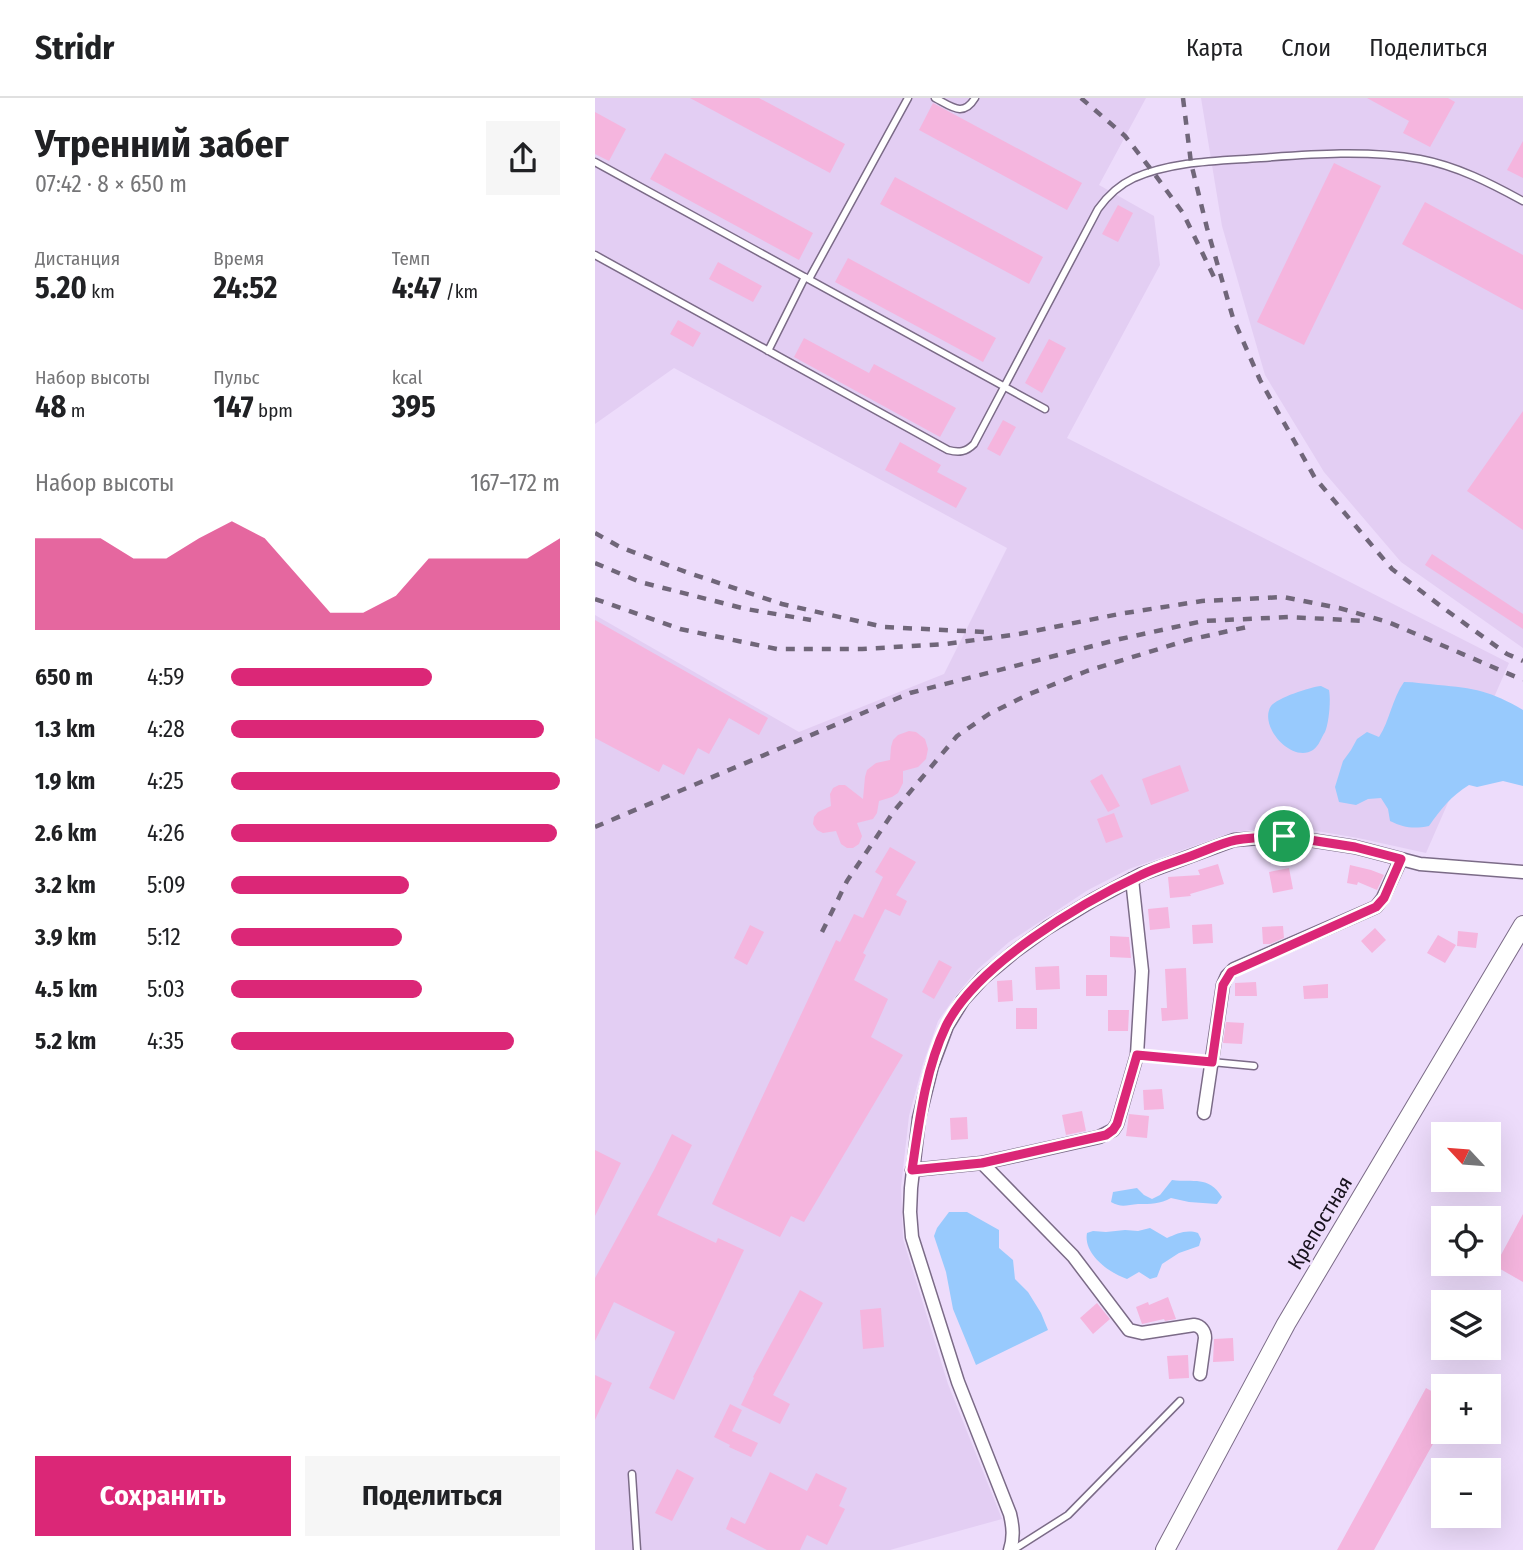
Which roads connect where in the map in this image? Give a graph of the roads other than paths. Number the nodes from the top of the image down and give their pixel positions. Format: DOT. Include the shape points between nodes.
graph roads {
  1 [pos="908,98"];
  2 [pos="935,98"];
  3 [pos="975,98"];
  4 [pos="595,162"];
  5 [pos="1523,201"];
  6 [pos="595,255"];
  7 [pos="807,278"];
  8 [pos="768,351"];
  9 [pos="1004,387"];
  10 [pos="1045,409"];
  11 [pos="1401,859"];
  12 [pos="1523,872"];
  13 [pos="1132,879"];
  14 [pos="1523,925"];
  15 [pos="1137,1055"];
  16 [pos="1212,1062"];
  17 [pos="1254,1066"];
  18 [pos="1204,1113"];
  19 [pos="982,1163"];
  20 [pos="912,1170"];
  21 [pos="1200,1374"];
  22 [pos="1180,1401"];
  23 [pos="632,1474"];
  24 [pos="637,1550"];
  25 [pos="1011,1550"];
  26 [pos="1165,1550"];
  1 -- 7 [label="lane"];
  2 -- 3 [label="lane" via="960,110"];
  4 -- 7 [label="lane"];
  5 -- 9 [label="lane" via="1455,168 1419,159 1344,152 1191,163 1140,176 1117,188 1098,209"];
  6 -- 8 [label="lane"];
  7 -- 8 [label="lane"];
  7 -- 9 [label="lane"];
  8 -- 9 [label="lane" via="953,452 964,452 974,444"];
  9 -- 10 [label="lane"];
  11 -- 12 [label="street"];
  11 -- 13 [label="street" via="1284,836 1234,840"];
  11 -- 16 [label="street" via="1376,907 1231,972 1223,985"];
  13 -- 15 [label="street" via="1142,971"];
  13 -- 20 [label="street" via="1047,928 983,978 963,1000 932,1066"];
  14 -- 26 [label="street, Крепостная" via="1286,1324"];
  15 -- 16 [label="lane"];
  15 -- 19 [label="street" via="1113,1130"];
  16 -- 17 [label="lane"];
  16 -- 18 [label="street"];
  19 -- 20 [label="street"];
  19 -- 21 [label="street" via="1073,1256 1129,1330 1142,1333 1193,1325 1203,1329"];
  20 -- 25 [label="street" via="912,1237 958,1382 1010,1514"];
  22 -- 25 [label="lane" via="1068,1515"];
  23 -- 24 [label="lane"];
}
